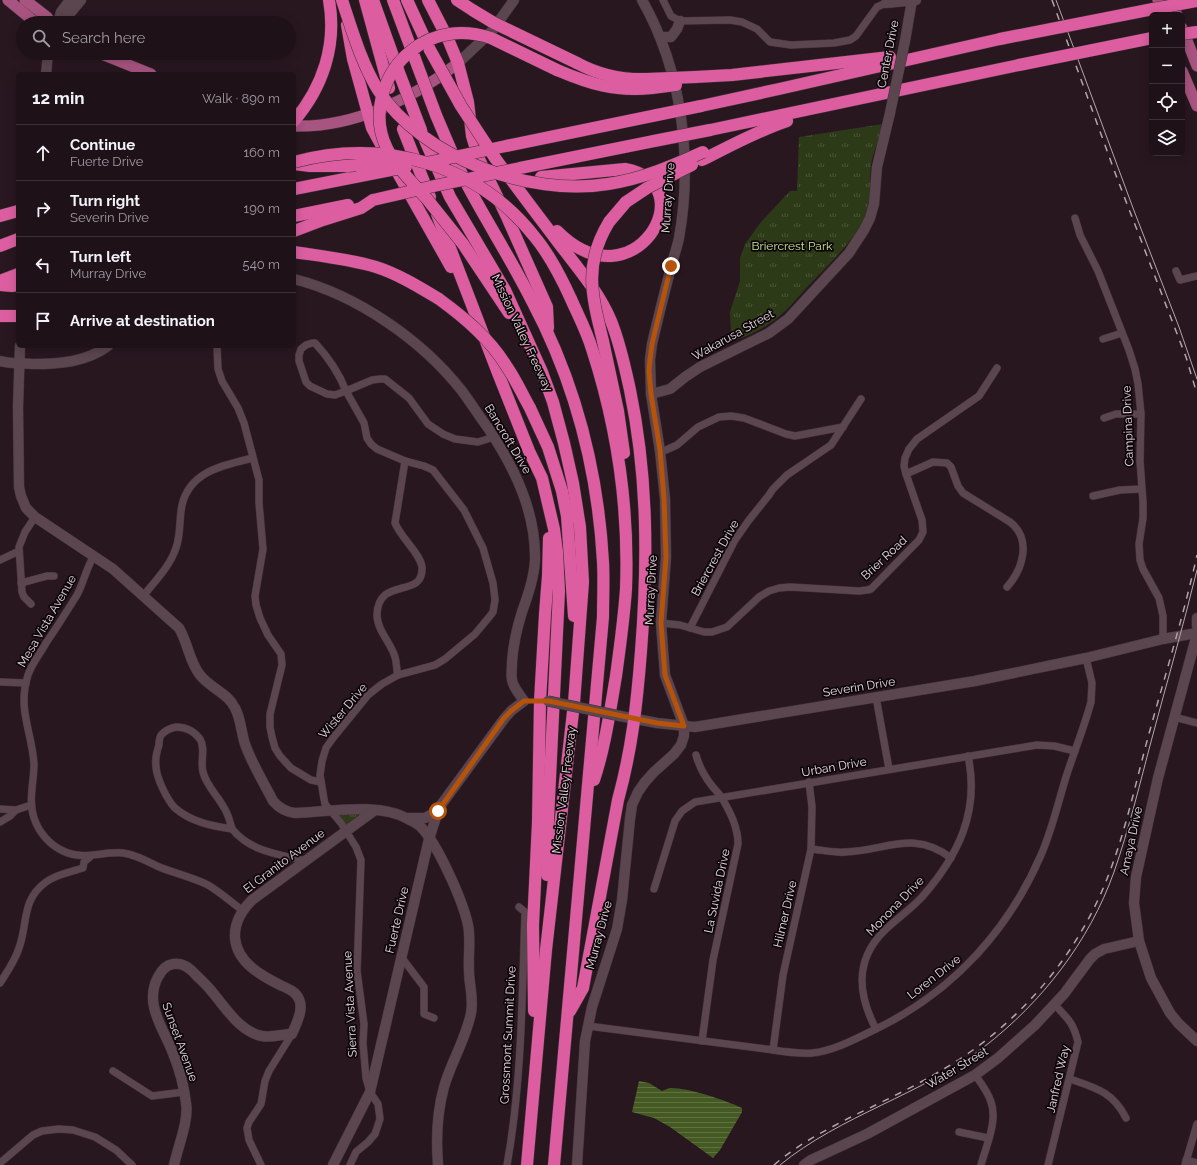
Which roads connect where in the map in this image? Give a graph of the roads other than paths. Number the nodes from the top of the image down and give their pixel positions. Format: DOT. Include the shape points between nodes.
graph roads {
  1 [pos="8,0"];
  2 [pos="25,0"];
  3 [pos="70,0"];
  4 [pos="81,0"];
  5 [pos="329,0"];
  6 [pos="343,0"];
  7 [pos="365,0"];
  8 [pos="373,0"];
  9 [pos="393,0"];
  10 [pos="407,0"];
  11 [pos="428,0"];
  12 [pos="457,0"];
  13 [pos="514,0"];
  14 [pos="642,0"];
  15 [pos="663,0"];
  16 [pos="912,0"];
  17 [pos="916,0"];
  18 [pos="1158,0"];
  19 [pos="1171,0"];
  20 [pos="1197,1"];
  21 [pos="886,2"];
  22 [pos="1162,12"];
  23 [pos="1176,12"];
  24 [pos="27,16"];
  25 [pos="46,16"];
  26 [pos="60,16"];
  27 [pos="68,16"];
  28 [pos="680,21"];
  29 [pos="1197,32"];
  30 [pos="1185,34"];
  31 [pos="1185,36"];
  32 [pos="661,37"];
  33 [pos="1149,39"];
  34 [pos="941,52"];
  35 [pos="47,60"];
  36 [pos="116,60"];
  37 [pos="458,63"];
  38 [pos="1197,66"];
  39 [pos="46,72"];
  40 [pos="146,72"];
  41 [pos="1185,78"];
  42 [pos="649,84"];
  43 [pos="846,103"];
  44 [pos="1197,106"];
  45 [pos="890,113"];
  46 [pos="368,114"];
  47 [pos="296,119"];
  48 [pos="296,126"];
  49 [pos="702,156"];
  50 [pos="438,160"];
  51 [pos="296,162"];
  52 [pos="296,163"];
  53 [pos="434,186"];
  54 [pos="296,189"];
  55 [pos="373,200"];
  56 [pos="528,202"];
  57 [pos="16,212"];
  58 [pos="0,216"];
  59 [pos="296,216"];
  60 [pos="1075,218"];
  61 [pos="296,230"];
  62 [pos="16,240"];
  63 [pos="0,246"];
  64 [pos="16,249"];
  65 [pos="0,250"];
  66 [pos="296,252"];
  67 [pos="1176,271"];
  68 [pos="1197,276"];
  69 [pos="296,280"];
  70 [pos="0,281"];
  71 [pos="12,281"];
  72 [pos="0,316"];
  73 [pos="16,316"];
  74 [pos="480,326"];
  75 [pos="1122,333"];
  76 [pos="549,337"];
  77 [pos="1103,339"];
  78 [pos="529,343"];
  79 [pos="20,348"];
  80 [pos="105,348"];
  81 [pos="217,348"];
  82 [pos="0,361"];
  83 [pos="19,364"];
  84 [pos="998,368"];
  85 [pos="346,392"];
  86 [pos="651,394"];
  87 [pos="861,399"];
  88 [pos="1141,414"];
  89 [pos="1104,418"];
  90 [pos="843,427"];
  91 [pos="494,437"];
  92 [pos="660,450"];
  93 [pos="529,451"];
  94 [pos="254,458"];
  95 [pos="405,461"];
  96 [pos="906,474"];
  97 [pos="1142,489"];
  98 [pos="1093,496"];
  99 [pos="35,517"];
  100 [pos="625,518"];
  101 [pos="19,551"];
  102 [pos="94,556"];
  103 [pos="0,560"];
  104 [pos="54,576"];
  105 [pos="21,583"];
  106 [pos="1008,587"];
  107 [pos="144,595"];
  108 [pos="31,604"];
  109 [pos="1197,618"];
  110 [pos="661,623"];
  111 [pos="1197,626"];
  112 [pos="690,628"];
  113 [pos="1197,633"];
  114 [pos="1163,639"];
  115 [pos="1086,658"];
  116 [pos="577,665"];
  117 [pos="398,675"];
  118 [pos="0,682"];
  119 [pos="26,684"];
  120 [pos="876,697"];
  121 [pos="524,701"];
  122 [pos="544,701"];
  123 [pos="1174,717"];
  124 [pos="635,719"];
  125 [pos="1197,723"];
  126 [pos="684,726"];
  127 [pos="1075,751"];
  128 [pos="696,755"];
  129 [pos="968,756"];
  130 [pos="889,768"];
  131 [pos="321,782"];
  132 [pos="809,782"];
  133 [pos="721,797"];
  134 [pos="587,800"];
  135 [pos="31,805"];
  136 [pos="0,809"];
  137 [pos="16,810"];
  138 [pos="330,810"];
  139 [pos="375,810"];
  140 [pos="438,811"];
  141 [pos="408,818"];
  142 [pos="0,822"];
  143 [pos="232,829"];
  144 [pos="346,831"];
  145 [pos="429,839"];
  146 [pos="811,849"];
  147 [pos="90,856"];
  148 [pos="951,858"];
  149 [pos="306,861"];
  150 [pos="654,889"];
  151 [pos="519,907"];
  152 [pos="242,910"];
  153 [pos="1139,941"];
  154 [pos="546,950"];
  155 [pos="402,958"];
  156 [pos="0,983"];
  157 [pos="1054,1004"];
  158 [pos="567,1016"];
  159 [pos="434,1018"];
  160 [pos="588,1026"];
  161 [pos="876,1029"];
  162 [pos="292,1034"];
  163 [pos="702,1041"];
  164 [pos="1197,1041"];
  165 [pos="773,1050"];
  166 [pos="113,1071"];
  167 [pos="975,1075"];
  168 [pos="1070,1079"];
  169 [pos="534,1086"];
  170 [pos="184,1092"];
  171 [pos="370,1092"];
  172 [pos="1126,1118"];
  173 [pos="1197,1124"];
  174 [pos="959,1132"];
  175 [pos="988,1138"];
  176 [pos="1186,1162"];
  177 [pos="0,1163"];
  178 [pos="1197,1164"];
  179 [pos="132,1165"];
  180 [pos="174,1165"];
  181 [pos="261,1165"];
  182 [pos="333,1165"];
  183 [pos="350,1165"];
  184 [pos="438,1165"];
  185 [pos="507,1165"];
  186 [pos="527,1165"];
  187 [pos="554,1165"];
  188 [pos="577,1165"];
  189 [pos="804,1165"];
  190 [pos="981,1165"];
  191 [pos="1048,1165"];
  1 -- 24 [label="main road"];
  2 -- 25 [label="main road"];
  3 -- 26 [label="main road"];
  4 -- 27 [label="main road"];
  5 -- 47 [label="highway" via="331,39 325,67 314,94"];
  6 -- 46 [label="highway" via="353,60"];
  6 -- 49 [label="highway, bridge" via="366,68 386,101 408,124 427,138 472,164 491,172 530,182 592,186 641,177"];
  7 -- 74 [label="highway, bridge" via="389,90"];
  8 -- 78 [label="highway, Mission Valley Freeway, bridge" via="421,130 450,197 505,290"];
  9 -- 76 [label="highway, Mission Valley Freeway, bridge" via="455,160 533,301"];
  10 -- 56 [label="highway, bridge" via="430,50 461,106"];
  11 -- 37 [label="highway"];
  12 -- 42 [label="highway, bridge" via="494,23 592,72"];
  13 -- 37 [label="main road" via="492,31"];
  14 -- 32 [label="main road, Murray Drive"];
  15 -- 28 [label="street" via="671,16"];
  16 -- 17 [label="main road"];
  16 -- 21 [label="main road"];
  16 -- 45 [label="main road, Center Drive, bridge"];
  18 -- 22 [label="main road"];
  19 -- 23 [label="main road"];
  20 -- 34 [label="highway, bridge"];
  21 -- 28 [label="street" via="877,7 856,36 834,43 774,43 757,29 742,22"];
  28 -- 32 [label="main road" via="671,37"];
  29 -- 30 [label="highway, bridge"];
  31 -- 38 [label="main road"];
  32 -- 86 [label="main road, Murray Drive" via="678,98 684,159 684,191 678,240 650,360"];
  33 -- 43 [label="highway, bridge"];
  34 -- 42 [label="highway, bridge"];
  34 -- 50 [label="highway, bridge" via="701,106"];
  35 -- 39 [label="main road"];
  36 -- 40 [label="main road"];
  37 -- 46 [label="main road" via="436,80"];
  37 -- 76 [label="highway" via="479,159 547,307"];
  41 -- 44 [label="main road"];
  42 -- 78 [label="highway, bridge" via="630,90 603,87 556,70 491,38 460,33 440,36 419,45 402,58 385,88 380,108 381,130 388,152 463,244"];
  43 -- 49 [label="highway" via="772,126"];
  43 -- 53 [label="highway, bridge"];
  45 -- 86 [label="main road, Wakarusa Street" via="877,167 874,204 870,218 849,253 788,319 769,333 700,367 670,389"];
  46 -- 48 [label="main road" via="330,123"];
  46 -- 74 [label="highway" via="372,128 443,253"];
  49 -- 100 [label="highway, bridge" via="626,202 608,222 597,245 592,266 594,303 622,434 626,473"];
  50 -- 52 [label="highway, bridge" via="348,166"];
  50 -- 54 [label="highway, bridge"];
  51 -- 100 [label="highway, bridge" via="330,154 370,153 411,158 455,174 484,190 522,221 560,275 592,348 608,405"];
  53 -- 55 [label="highway, bridge"];
  53 -- 56 [label="highway, bridge" via="613,170 635,171 644,176 656,189 660,207 658,224 641,245 612,256 598,256 572,245"];
  55 -- 59 [label="highway"];
  55 -- 61 [label="highway" via="361,208"];
  56 -- 124 [label="highway" via="596,291 611,320 626,372 641,458 646,524 645,596"];
  57 -- 58 [label="highway"];
  60 -- 75 [label="street, Campina Drive"];
  62 -- 63 [label="highway"];
  64 -- 65 [label="highway"];
  66 -- 116 [label="highway, bridge" via="376,268 413,284 459,314 484,337 507,366 539,426 555,466 567,516"];
  67 -- 68 [label="street" via="1180,280"];
  69 -- 91 [label="main road, Bancroft Drive" via="317,286 358,305 418,346 462,390"];
  70 -- 71 [label="highway"];
  72 -- 73 [label="highway"];
  74 -- 93 [label="highway"];
  75 -- 77 [label="street"];
  75 -- 88 [label="street, Campina Drive" via="1135,369"];
  76 -- 134 [label="highway, Mission Valley Freeway" via="576,404 590,460 603,563 603,617"];
  78 -- 116 [label="highway, Mission Valley Freeway" via="557,416 573,482 580,527 583,582"];
  79 -- 83 [label="main road"];
  80 -- 83 [label="main road" via="89,357 74,361"];
  81 -- 94 [label="street" via="218,369 222,381 244,422"];
  82 -- 83 [label="main road"];
  83 -- 99 [label="main road" via="19,487 26,508"];
  84 -- 96 [label="street, Brier Road" via="979,396 913,442 905,458"];
  85 -- 85 [label="street, Wister Drive" via="332,363 315,344 309,343 303,347 299,358 306,382 327,394"];
  85 -- 91 [label="street" via="380,378 409,398 428,424 443,434 455,439 478,442"];
  85 -- 95 [label="street, Wister Drive" via="364,424 371,444"];
  86 -- 92 [label="main road, Murray Drive"];
  87 -- 90 [label="street, Briercrest Drive"];
  88 -- 89 [label="street" via="1116,414"];
  88 -- 97 [label="street, Campina Drive"];
  90 -- 92 [label="street" via="795,436 744,418 719,417 698,427 677,445"];
  90 -- 112 [label="street, Briercrest Drive" via="831,445 787,475 749,520 735,540"];
  91 -- 121 [label="main road, Bancroft Drive" via="520,485 534,535 533,577 516,635 511,671 512,682"];
  92 -- 110 [label="main road, Murray Drive" via="666,557"];
  93 -- 122 [label="highway" via="546,508 549,547"];
  93 -- 154 [label="highway" via="542,478 550,509 559,575 548,820"];
  94 -- 107 [label="street" via="217,467 196,480 182,506 179,537 171,560"];
  94 -- 131 [label="street" via="259,480 263,543 255,596 256,605 268,635 281,654 282,665 270,714 270,727 280,756 291,768 311,780"];
  95 -- 117 [label="street" via="396,523 398,532 419,560 422,572 415,585 393,590 385,596 377,613 378,623 395,658"];
  95 -- 117 [label="street, Wister Drive" via="433,470 464,510 483,548 495,600 493,612 475,634 445,659 435,665"];
  96 -- 106 [label="street" via="933,462 947,463 963,493 1017,528 1023,540 1024,552 1014,579"];
  96 -- 112 [label="street, Brier Road" via="922,520 923,532 919,540 871,589 859,591 779,588 759,597 724,628 708,632"];
  97 -- 98 [label="street" via="1120,490"];
  97 -- 114 [label="street, Campina Drive" via="1140,560 1161,604"];
  99 -- 101 [label="street" via="21,540"];
  99 -- 102 [label="main road"];
  100 -- 134 [label="highway" via="626,588 620,645 601,758"];
  101 -- 103 [label="street"];
  101 -- 105 [label="street"];
  102 -- 107 [label="main road"];
  102 -- 119 [label="street, Mesa Vista Avenue" via="80,588 33,663"];
  104 -- 105 [label="street"];
  105 -- 108 [label="street" via="24,597"];
  107 -- 138 [label="main road" via="179,628 193,665 235,708 244,743 276,804 290,812"];
  109 -- 111 [label="main road"];
  110 -- 112 [label="street, Brier Road"];
  110 -- 126 [label="main road, Murray Drive" via="665,675"];
  113 -- 114 [label="main road, Severin Drive"];
  113 -- 123 [label="main road, Amaya Drive"];
  114 -- 115 [label="main road, Severin Drive"];
  115 -- 120 [label="main road, Severin Drive" via="975,681"];
  115 -- 127 [label="street, Loren Drive" via="1092,683 1092,696"];
  116 -- 154 [label="highway, Mission Valley Freeway"];
  117 -- 131 [label="street, Wister Drive" via="368,695 333,738 323,754"];
  118 -- 119 [label="street"];
  119 -- 135 [label="street, Mesa Vista Avenue" via="24,712 34,765"];
  120 -- 126 [label="main road, Severin Drive" via="695,727"];
  120 -- 130 [label="street"];
  121 -- 122 [label="main road, Severin Drive"];
  121 -- 140 [label="main road, Fuerte Drive" via="504,718"];
  122 -- 124 [label="main road, Severin Drive, bridge"];
  122 -- 169 [label="highway" via="534,925"];
  123 -- 125 [label="street"];
  123 -- 153 [label="main road, Amaya Drive" via="1136,877 1135,915"];
  124 -- 126 [label="main road, Severin Drive"];
  124 -- 158 [label="highway" via="583,988"];
  126 -- 160 [label="main road, Murray Drive" via="681,745 645,782 632,805 617,928"];
  127 -- 129 [label="street, Urban Drive" via="1037,745"];
  127 -- 161 [label="street, Loren Drive" via="1041,854 1026,887 1001,926 967,966 950,981 927,999"];
  128 -- 133 [label="street, La Suvida Drive" via="699,765"];
  129 -- 130 [label="street, Urban Drive"];
  129 -- 148 [label="street, Monona Drive" via="972,788 970,810 965,830"];
  130 -- 132 [label="street, Urban Drive"];
  131 -- 138 [label="street, Wister Drive" via="325,804"];
  132 -- 133 [label="street, Urban Drive"];
  132 -- 146 [label="street, Hilmer Drive" via="812,807"];
  133 -- 150 [label="street, Urban Drive" via="695,802 678,816"];
  133 -- 163 [label="street, La Suvida Drive" via="738,832 738,844 713,960"];
  134 -- 158 [label="highway, Mission Valley Freeway"];
  135 -- 137 [label="street"];
  135 -- 147 [label="street, Mesa Vista Avenue" via="37,825 51,844 71,854"];
  136 -- 137 [label="street"];
  137 -- 142 [label="street"];
  138 -- 139 [label="main road"];
  138 -- 144 [label="street, Wister Drive"];
  139 -- 141 [label="main road" via="392,812"];
  139 -- 144 [label="main road, El Granito Avenue"];
  140 -- 141 [label="main road" via="425,818"];
  140 -- 145 [label="main road, Fuerte Drive"];
  141 -- 145 [label="main road" via="421,827"];
  143 -- 143 [label="street" via="224,808 204,775 201,763 202,742 190,730 184,728 172,728 164,732 161,735 156,767 168,799 174,807 196,821"];
  143 -- 149 [label="street" via="255,848"];
  144 -- 149 [label="main road, El Granito Avenue"];
  144 -- 171 [label="street, Sierra Vista Avenue" via="358,851 361,865 357,971 364,1024 366,1078"];
  145 -- 155 [label="main road, Fuerte Drive"];
  145 -- 184 [label="main road" via="447,869 468,924 472,996 464,1036 440,1101"];
  146 -- 148 [label="street" via="844,852 914,842 929,845"];
  146 -- 165 [label="street, Hilmer Drive" via="783,976"];
  147 -- 152 [label="street, Mesa Vista Avenue" via="115,853 138,857 207,885"];
  147 -- 156 [label="street" via="84,862 83,868 50,879 34,894 26,912 20,946"];
  148 -- 161 [label="street, Monona Drive" via="922,897 884,930 868,954 861,986 867,1011"];
  149 -- 152 [label="main road, El Granito Avenue"];
  151 -- 185 [label="street, Grossmont Summit Drive" via="525,912 520,1045 516,1106"];
  152 -- 162 [label="main road, El Granito Avenue" via="235,936 242,958 253,970 292,991 299,998 300,1014"];
  153 -- 157 [label="main road, Water Street" via="1104,949 1095,954"];
  153 -- 164 [label="main road, Amaya Drive" via="1151,978 1163,1002 1178,1023"];
  154 -- 169 [label="highway, Mission Valley Freeway"];
  155 -- 159 [label="street" via="424,987 424,1014"];
  155 -- 171 [label="main road, Fuerte Drive"];
  157 -- 167 [label="main road, Water Street" via="1036,1025"];
  157 -- 168 [label="street, Janfred Way" via="1074,1027 1078,1042"];
  158 -- 187 [label="highway, Mission Valley Freeway"];
  160 -- 163 [label="street, Loren Drive"];
  160 -- 188 [label="main road, Murray Drive" via="584,1048"];
  161 -- 165 [label="street, Loren Drive" via="847,1043 820,1051 798,1053"];
  162 -- 170 [label="main road, Sunset Avenue" via="270,1037 251,1032 238,1022 192,971 180,963 165,967 154,985 152,1002 174,1054"];
  162 -- 181 [label="street, El Granito Avenue" via="269,1071 261,1104 247,1128 249,1140"];
  163 -- 165 [label="street, Loren Drive"];
  166 -- 170 [label="street" via="152,1096"];
  167 -- 175 [label="street" via="988,1096 993,1111"];
  167 -- 189 [label="main road, Water Street"];
  168 -- 172 [label="street" via="1100,1089 1120,1106"];
  168 -- 191 [label="street, Janfred Way"];
  169 -- 186 [label="highway, Mission Valley Freeway"];
  170 -- 180 [label="main road, Sunset Avenue" via="187,1109 185,1125"];
  171 -- 182 [label="main road, Fuerte Drive"];
  171 -- 183 [label="street, Sierra Vista Avenue" via="380,1109 380,1124 372,1138 356,1152"];
  173 -- 176 [label="street"];
  174 -- 175 [label="street"];
  175 -- 190 [label="street"];
  176 -- 178 [label="street"];
  177 -- 179 [label="street" via="33,1135 59,1129 78,1131 95,1137 116,1150"];
}
